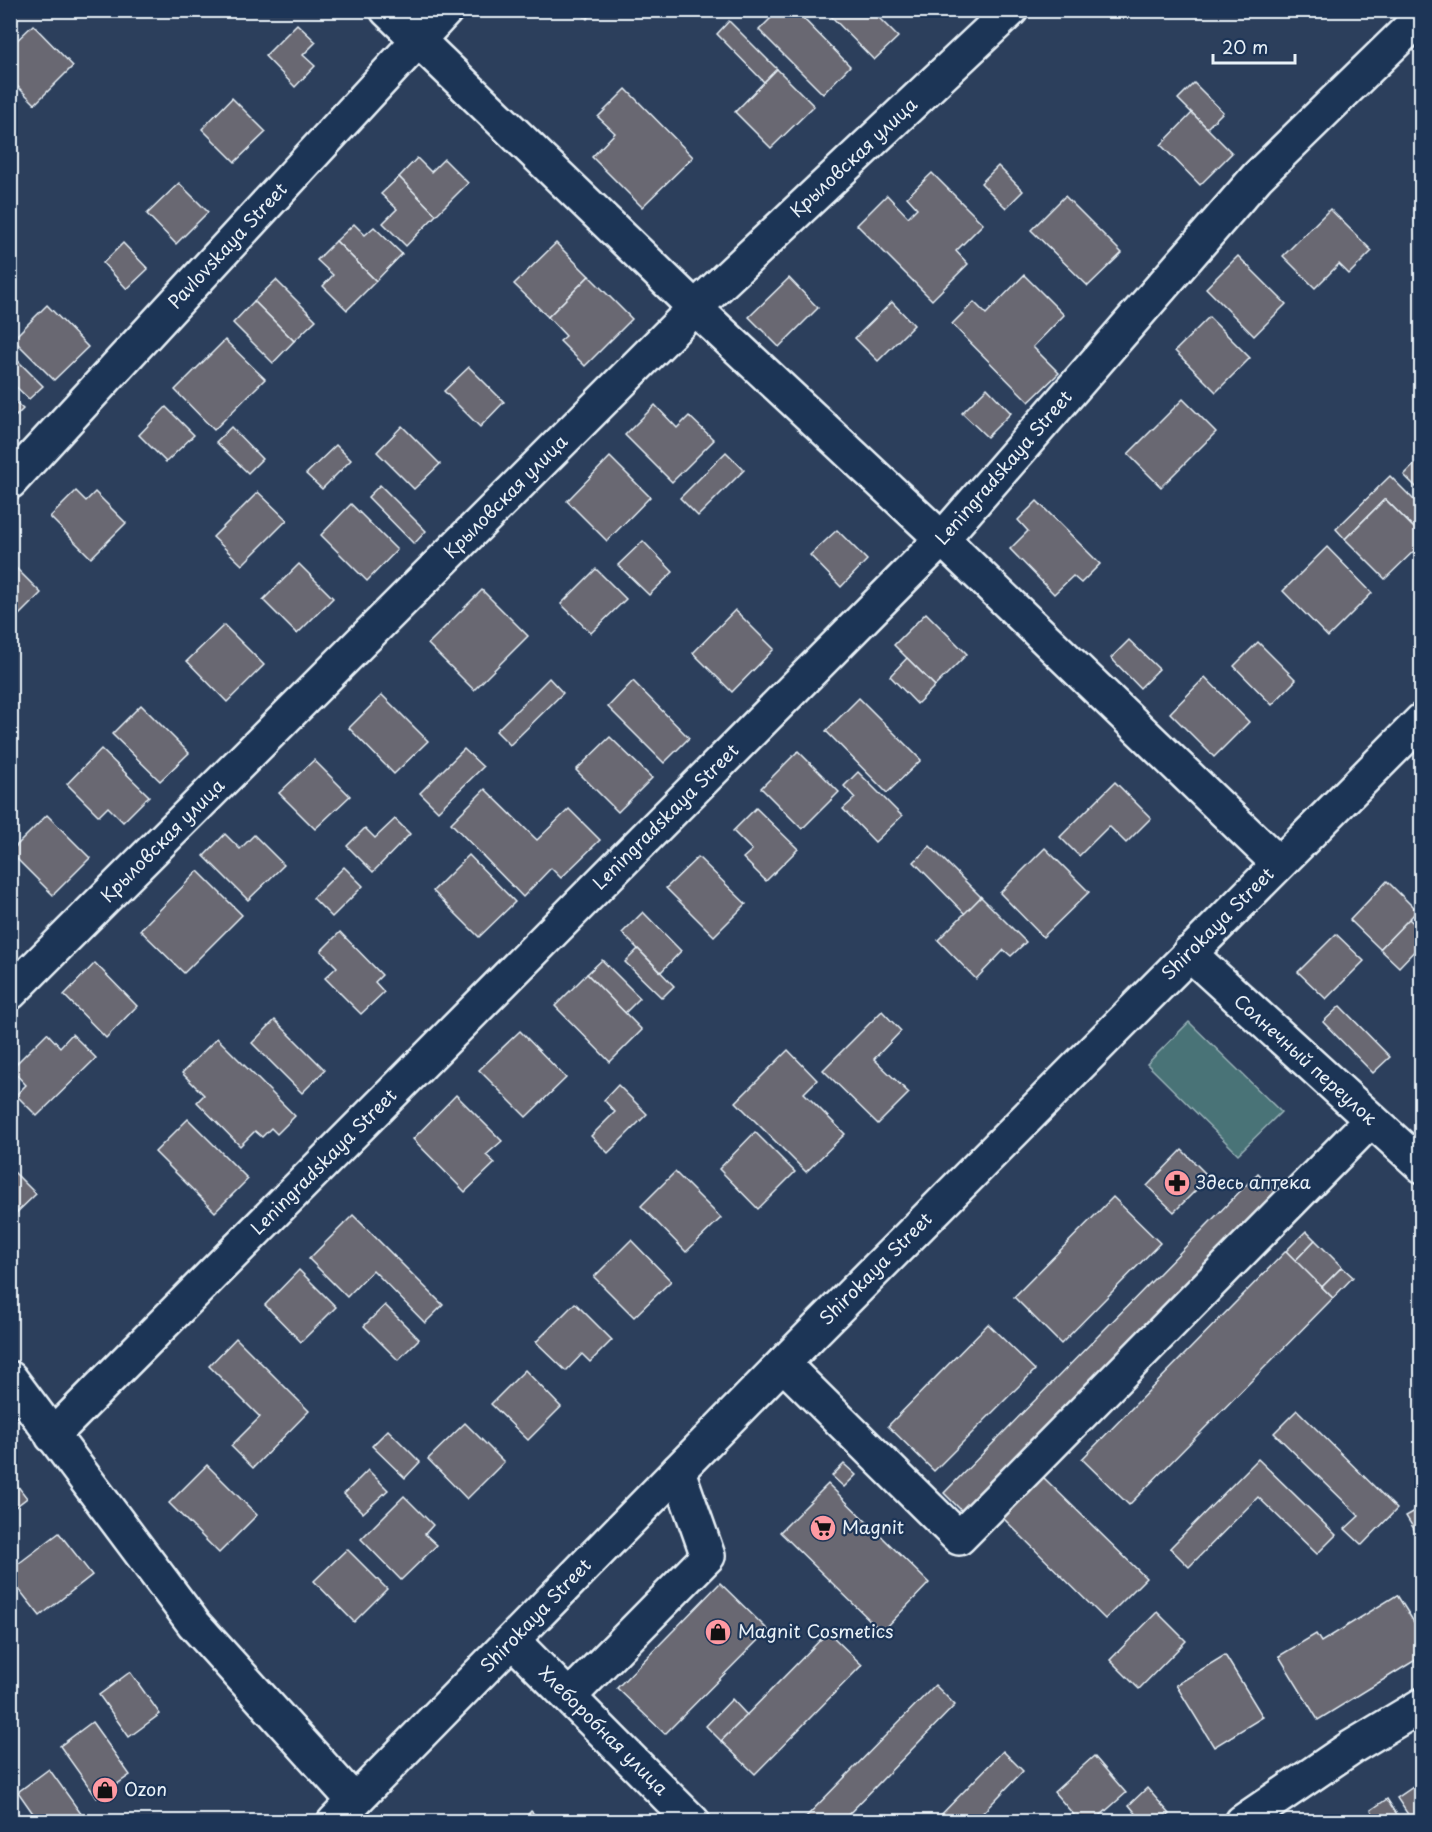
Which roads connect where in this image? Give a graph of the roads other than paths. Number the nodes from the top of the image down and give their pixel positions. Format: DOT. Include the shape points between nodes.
graph roads {
  1 [pos="387,10"];
  2 [pos="446,10"];
  3 [pos="1011,10"];
  4 [pos="1418,28"];
  5 [pos="418,40"];
  6 [pos="694,308"];
  7 [pos="10,482"];
  8 [pos="942,539"];
  9 [pos="1422,720"];
  10 [pos="1278,863"];
  11 [pos="1189,953"];
  12 [pos="10,993"];
  13 [pos="1371,1120"];
  14 [pos="1422,1166"];
  15 [pos="783,1364"];
  16 [pos="10,1378"];
  17 [pos="52,1436"];
  18 [pos="678,1471"];
  19 [pos="513,1641"];
  20 [pos="570,1696"];
  21 [pos="1422,1705"];
  22 [pos="344,1811"];
  23 [pos="693,1821"];
  24 [pos="1242,1821"];
  1 -- 5 [label="street"];
  2 -- 5 [label="street, Pavlovskaya Street"];
  3 -- 6 [label="street, Крыловская улица"];
  4 -- 8 [label="street, Leningradskaya Street" via="1257,177"];
  5 -- 6 [label="street"];
  5 -- 7 [label="street, Pavlovskaya Street"];
  6 -- 8 [label="street"];
  6 -- 12 [label="street, Крыловская улица"];
  8 -- 10 [label="street"];
  8 -- 17 [label="street, Leningradskaya Street"];
  9 -- 10 [label="street, Shirokaya Street"];
  10 -- 11 [label="street, Shirokaya Street"];
  11 -- 13 [label="street, Солнечный переулок"];
  11 -- 15 [label="street, Shirokaya Street"];
  13 -- 14 [label="street, Солнечный переулок"];
  13 -- 15 [label="street" via="959,1538"];
  15 -- 18 [label="street, Shirokaya Street"];
  16 -- 17 [label="street"];
  17 -- 22 [label="street" via="194,1624"];
  18 -- 19 [label="street, Shirokaya Street"];
  18 -- 20 [label="street" via="708,1556"];
  19 -- 20 [label="street, Хлеборобная улица"];
  19 -- 22 [label="street, Shirokaya Street"];
  20 -- 23 [label="street, Хлеборобная улица"];
  21 -- 24 [label="street"];
}
